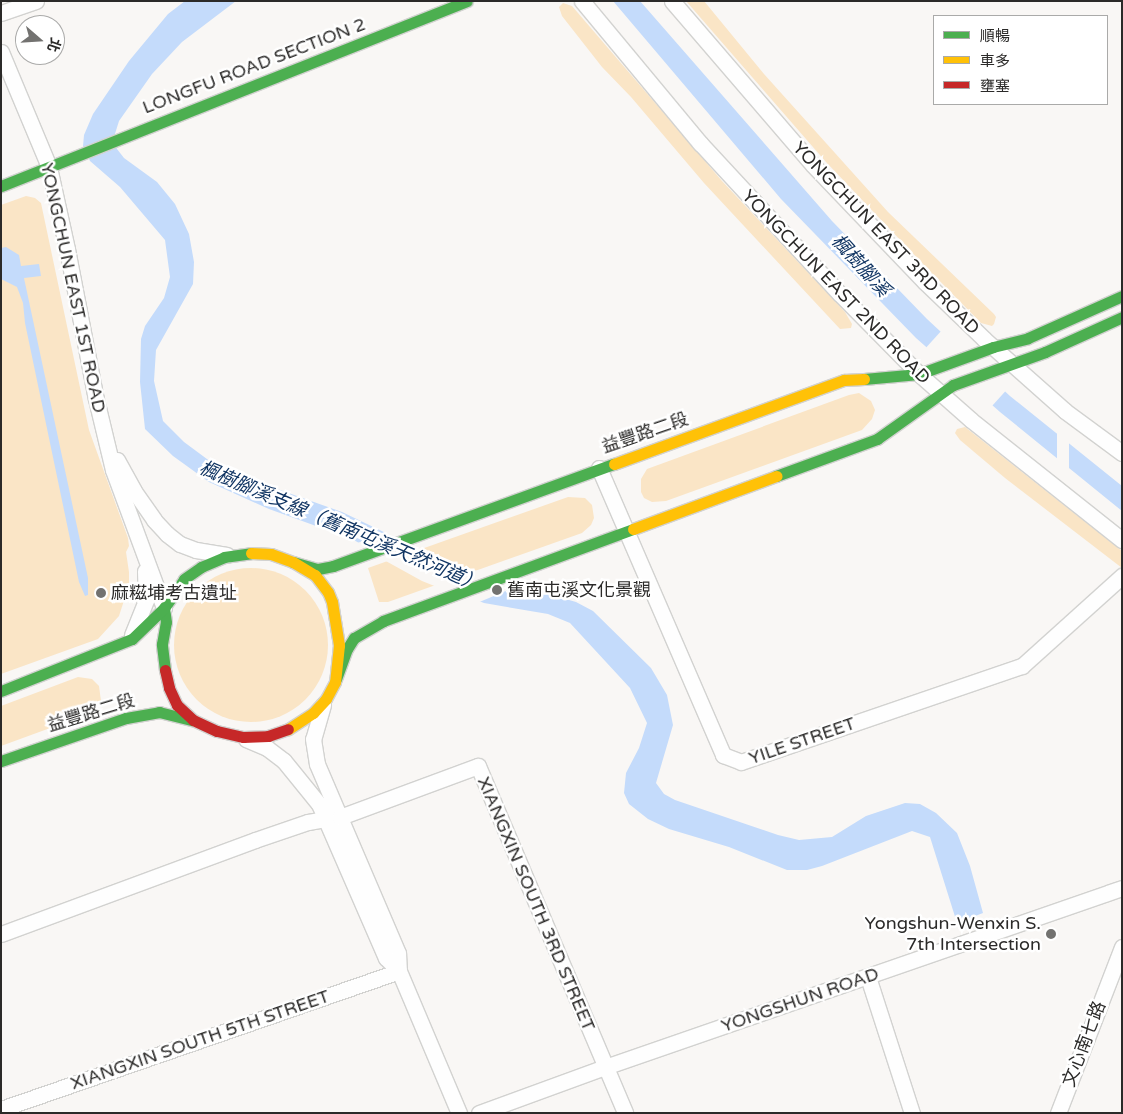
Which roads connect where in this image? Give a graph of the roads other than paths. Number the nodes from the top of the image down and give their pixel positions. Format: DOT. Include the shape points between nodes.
graph roads {
  1 [pos="36,1"];
  2 [pos="467,1"];
  3 [pos="582,1"];
  4 [pos="672,1"];
  5 [pos="1,13"];
  6 [pos="1,52"];
  7 [pos="49,167"];
  8 [pos="1,186"];
  9 [pos="1122,296"];
  10 [pos="1122,317"];
  11 [pos="987,349"];
  12 [pos="1006,365"];
  13 [pos="920,374"];
  14 [pos="947,390"];
  15 [pos="106,441"];
  16 [pos="1122,453"];
  17 [pos="599,468"];
  18 [pos="627,532"];
  19 [pos="1122,540"];
  20 [pos="143,554"];
  21 [pos="231,555"];
  22 [pos="293,562"];
  23 [pos="1122,576"];
  24 [pos="164,608"];
  25 [pos="130,640"];
  26 [pos="336,679"];
  27 [pos="1,691"];
  28 [pos="326,698"];
  29 [pos="193,720"];
  30 [pos="243,737"];
  31 [pos="1,761"];
  32 [pos="340,817"];
  33 [pos="325,819"];
  34 [pos="1122,888"];
  35 [pos="1,934"];
  36 [pos="1122,947"];
  37 [pos="399,971"];
  38 [pos="868,977"];
  39 [pos="606,1067"];
  40 [pos="1,1109"];
  41 [pos="459,1113"];
  42 [pos="479,1113"];
  43 [pos="625,1113"];
  44 [pos="912,1113"];
  45 [pos="1058,1113"];
  1 -- 5 [label="street"];
  2 -- 7 [label="street, LONGFU ROAD SECTION 2"];
  3 -- 13 [label="street, YONGCHUN EAST 2ND ROAD" via="700,143 840,294"];
  4 -- 11 [label="street, YONGCHUN EAST 3RD ROAD" via="813,165"];
  6 -- 7 [label="street, YONGCHUN EAST 1ST ROAD"];
  7 -- 8 [label="street"];
  7 -- 15 [label="street, YONGCHUN EAST 1ST ROAD"];
  9 -- 11 [label="street, 益豐路二段" via="1028,338"];
  10 -- 12 [label="street" via="1045,352"];
  11 -- 12 [label="street, YONGCHUN EAST 3RD ROAD"];
  11 -- 13 [label="street, 益豐路二段"];
  12 -- 14 [label="street"];
  12 -- 16 [label="street, YONGCHUN EAST 3RD ROAD"];
  13 -- 14 [label="street, YONGCHUN EAST 2ND ROAD"];
  13 -- 17 [label="street, 益豐路二段" via="844,380"];
  14 -- 18 [label="street" via="877,439"];
  14 -- 19 [label="street, YONGCHUN EAST 2ND ROAD"];
  15 -- 20 [label="street, YONGCHUN EAST 1ST ROAD" via="115,478"];
  15 -- 21 [label="street, YONGCHUN EAST 1ST ROAD" via="134,491 167,534 196,550"];
  17 -- 18 [label="street, YILE STREET"];
  17 -- 22 [label="street, 益豐路二段" via="359,558 318,568"];
  18 -- 23 [label="street, YILE STREET" via="723,755 741,762 1022,666"];
  18 -- 26 [label="street, 益豐路二段" via="364,630 347,649"];
  20 -- 24 [label="street, YONGCHUN EAST 1ST ROAD"];
  20 -- 25 [label="street" via="146,600"];
  21 -- 22 [label="street, 益豐路二段" via="261,553"];
  21 -- 24 [label="street, 益豐路二段" via="213,560 192,573"];
  22 -- 26 [label="street, 益豐路二段" via="315,574 332,602 339,637"];
  24 -- 25 [label="street, 益豐路二段"];
  24 -- 29 [label="street, 益豐路二段" via="166,622 162,644 169,688 177,705"];
  25 -- 27 [label="street, 益豐路二段"];
  26 -- 28 [label="street, 益豐路二段"];
  28 -- 30 [label="street, 益豐路二段" via="312,713 290,728 268,736"];
  28 -- 32 [label="street" via="317,720 314,752"];
  29 -- 30 [label="street, 益豐路二段" via="217,731"];
  29 -- 31 [label="street, 益豐路二段" via="159,712 126,718"];
  30 -- 33 [label="street" via="267,748 284,761 319,804"];
  32 -- 37 [label="street" via="398,953"];
  32 -- 39 [label="street, XIANGXIN SOUTH 3RD STREET" via="478,766"];
  33 -- 35 [label="street" via="255,840"];
  33 -- 37 [label="street" via="386,958"];
  34 -- 38 [label="street, YONGSHUN ROAD"];
  36 -- 45 [label="street, 文心南七路"];
  37 -- 40 [label="street, XIANGXIN SOUTH 5TH STREET"];
  37 -- 41 [label="street"];
  38 -- 39 [label="street, YONGSHUN ROAD"];
  38 -- 44 [label="street"];
  39 -- 42 [label="street, YONGSHUN ROAD"];
  39 -- 43 [label="street"];
}
